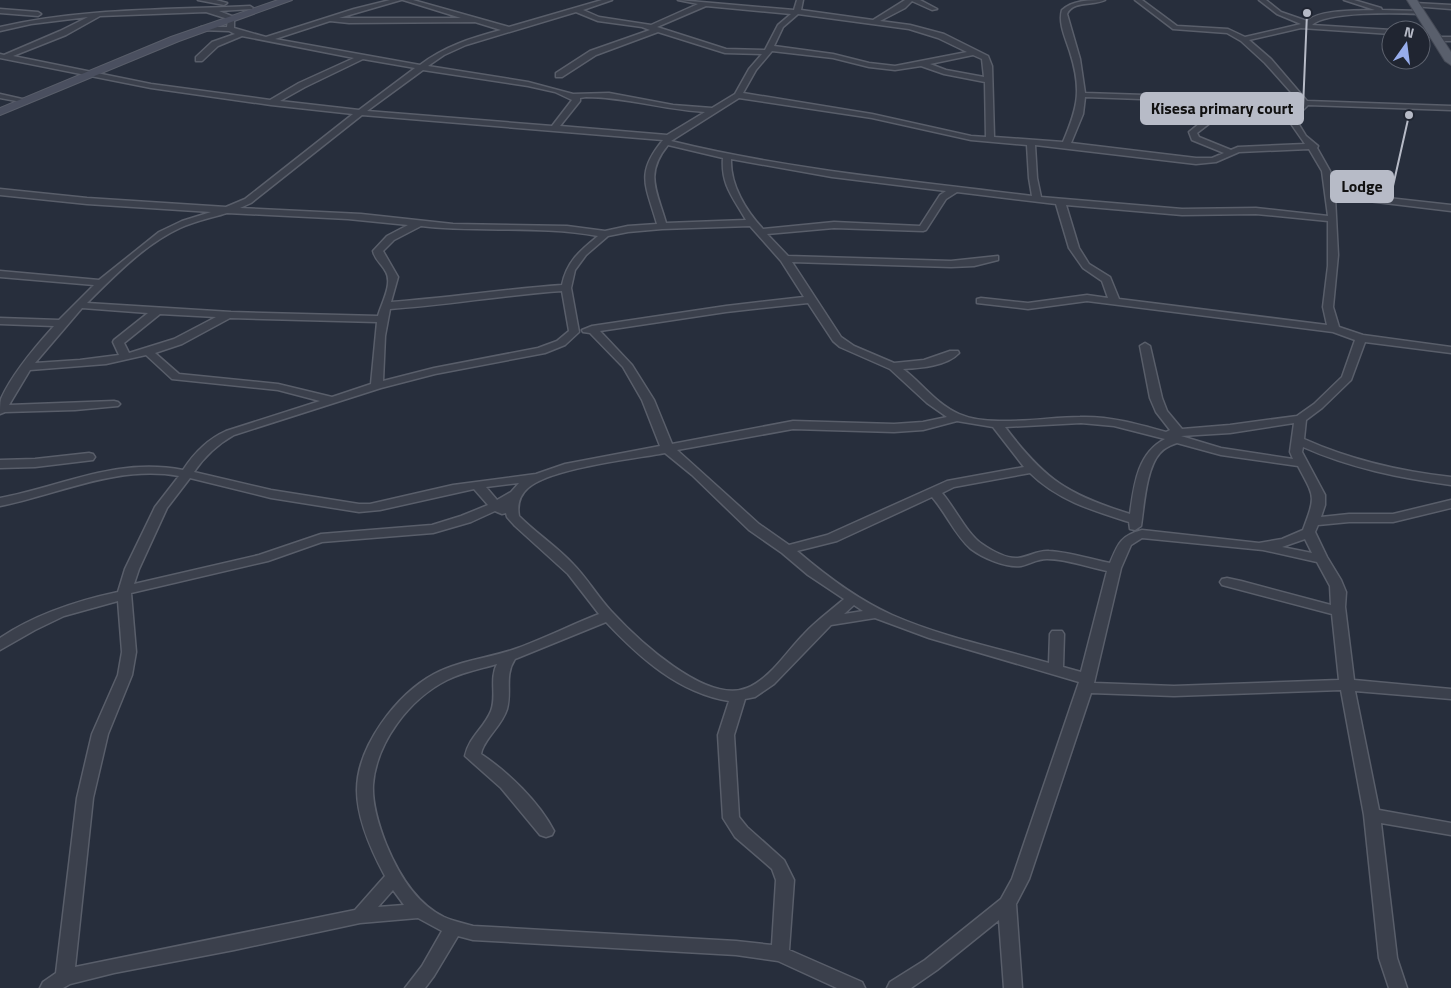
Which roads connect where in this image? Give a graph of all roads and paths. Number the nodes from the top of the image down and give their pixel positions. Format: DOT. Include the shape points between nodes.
graph roads {
  1 [pos="201,0"];
  2 [pos="288,0"];
  3 [pos="398,0"];
  4 [pos="406,0"];
  5 [pos="609,0"];
  6 [pos="681,0"];
  7 [pos="800,0"];
  8 [pos="910,0"];
  9 [pos="914,0"];
  10 [pos="1102,0"];
  11 [pos="1138,0"];
  12 [pos="1263,0"];
  13 [pos="1347,0"];
  14 [pos="704,4"];
  15 [pos="1416,6"];
  16 [pos="1451,7"];
  17 [pos="254,8"];
  18 [pos="934,9"];
  19 [pos="206,10"];
  20 [pos="577,10"];
  21 [pos="0,11"];
  22 [pos="797,12"];
  23 [pos="1386,12"];
  24 [pos="100,13"];
  25 [pos="66,15"];
  26 [pos="331,19"];
  27 [pos="478,20"];
  28 [pos="875,22"];
  29 [pos="231,23"];
  30 [pos="1308,23"];
  31 [pos="0,29"];
  32 [pos="653,29"];
  33 [pos="510,30"];
  34 [pos="1381,30"];
  35 [pos="1381,31"];
  36 [pos="241,34"];
  37 [pos="1431,36"];
  38 [pos="1436,37"];
  39 [pos="1244,39"];
  40 [pos="1451,39"];
  41 [pos="266,40"];
  42 [pos="768,50"];
  43 [pos="975,52"];
  44 [pos="4,56"];
  45 [pos="362,57"];
  46 [pos="198,59"];
  47 [pos="1451,61"];
  48 [pos="922,64"];
  49 [pos="424,67"];
  50 [pos="94,73"];
  51 [pos="558,75"];
  52 [pos="987,80"];
  53 [pos="738,95"];
  54 [pos="1081,95"];
  55 [pos="0,96"];
  56 [pos="574,96"];
  57 [pos="26,101"];
  58 [pos="1233,101"];
  59 [pos="271,103"];
  60 [pos="1305,103"];
  61 [pos="1451,108"];
  62 [pos="714,110"];
  63 [pos="0,112"];
  64 [pos="360,113"];
  65 [pos="554,128"];
  66 [pos="667,140"];
  67 [pos="990,140"];
  68 [pos="1031,143"];
  69 [pos="1066,145"];
  70 [pos="1314,146"];
  71 [pos="1229,152"];
  72 [pos="727,156"];
  73 [pos="955,189"];
  74 [pos="0,192"];
  75 [pos="1330,194"];
  76 [pos="1037,199"];
  77 [pos="1060,202"];
  78 [pos="1451,208"];
  79 [pos="226,211"];
  80 [pos="1331,219"];
  81 [pos="752,223"];
  82 [pos="418,224"];
  83 [pos="662,226"];
  84 [pos="761,232"];
  85 [pos="604,234"];
  86 [pos="995,258"];
  87 [pos="785,260"];
  88 [pos="0,274"];
  89 [pos="102,283"];
  90 [pos="566,288"];
  91 [pos="812,299"];
  92 [pos="981,301"];
  93 [pos="1115,302"];
  94 [pos="79,305"];
  95 [pos="385,306"];
  96 [pos="157,311"];
  97 [pos="226,316"];
  98 [pos="382,319"];
  99 [pos="0,321"];
  100 [pos="61,323"];
  101 [pos="592,329"];
  102 [pos="1335,329"];
  103 [pos="574,332"];
  104 [pos="1361,338"];
  105 [pos="1145,346"];
  106 [pos="1451,350"];
  107 [pos="147,351"];
  108 [pos="954,353"];
  109 [pos="126,357"];
  110 [pos="892,366"];
  111 [pos="26,367"];
  112 [pos="377,386"];
  113 [pos="332,400"];
  114 [pos="114,404"];
  115 [pos="1,408"];
  116 [pos="956,418"];
  117 [pos="1300,419"];
  118 [pos="996,423"];
  119 [pos="1173,435"];
  120 [pos="1296,440"];
  121 [pos="692,444"];
  122 [pos="667,448"];
  123 [pos="89,457"];
  124 [pos="197,458"];
  125 [pos="684,461"];
  126 [pos="1300,463"];
  127 [pos="0,464"];
  128 [pos="154,469"];
  129 [pos="1033,469"];
  130 [pos="186,473"];
  131 [pos="539,477"];
  132 [pos="1451,482"];
  133 [pos="478,485"];
  134 [pos="934,492"];
  135 [pos="515,495"];
  136 [pos="0,502"];
  137 [pos="1451,504"];
  138 [pos="1319,505"];
  139 [pos="496,506"];
  140 [pos="513,518"];
  141 [pos="1349,518"];
  142 [pos="1136,520"];
  143 [pos="1311,527"];
  144 [pos="1134,536"];
  145 [pos="1259,547"];
  146 [pos="788,550"];
  147 [pos="1321,559"];
  148 [pos="1114,568"];
  149 [pos="1227,582"];
  150 [pos="125,593"];
  151 [pos="853,599"];
  152 [pos="1338,610"];
  153 [pos="878,614"];
  154 [pos="608,616"];
  155 [pos="826,621"];
  156 [pos="1058,634"];
  157 [pos="0,645"];
  158 [pos="510,656"];
  159 [pos="1056,670"];
  160 [pos="1086,684"];
  161 [pos="1347,685"];
  162 [pos="1451,694"];
  163 [pos="738,697"];
  164 [pos="1372,815"];
  165 [pos="1451,829"];
  166 [pos="546,831"];
  167 [pos="394,877"];
  168 [pos="1007,904"];
  169 [pos="420,910"];
  170 [pos="360,916"];
  171 [pos="454,927"];
  172 [pos="780,954"];
  173 [pos="56,984"];
  174 [pos="414,988"];
  175 [pos="856,988"];
  176 [pos="898,988"];
  177 [pos="1014,988"];
  178 [pos="1398,988"];
  1 -- 17 [label="street"];
  2 -- 17 [label="street"];
  3 -- 26 [label="street"];
  4 -- 27 [label="street"];
  5 -- 20 [label="street"];
  6 -- 14 [label="street"];
  7 -- 22 [label="street"];
  8 -- 28 [label="street" via="882,14"];
  9 -- 18 [label="street"];
  10 -- 54 [label="street" via="1072,5 1064,13"];
  11 -- 39 [label="street" via="1174,28 1228,31"];
  12 -- 30 [label="street" via="1279,13"];
  13 -- 23 [label="street"];
  14 -- 22 [label="street"];
  14 -- 32 [label="street"];
  15 -- 16 [label="street"];
  15 -- 23 [label="street"];
  15 -- 38 [label="main road"];
  17 -- 19 [label="street"];
  17 -- 29 [label="street"];
  19 -- 24 [label="street"];
  19 -- 29 [label="street"];
  20 -- 32 [label="street" via="598,19"];
  20 -- 33 [label="street"];
  21 -- 25 [label="street"];
  22 -- 28 [label="street"];
  22 -- 42 [label="street" via="780,26"];
  23 -- 30 [label="street" via="1332,15"];
  24 -- 25 [label="street"];
  24 -- 44 [label="street" via="63,33"];
  25 -- 31 [label="street"];
  26 -- 27 [label="street"];
  26 -- 41 [label="street"];
  27 -- 33 [label="street"];
  28 -- 43 [label="street" via="927,30"];
  29 -- 36 [label="street"];
  29 -- 50 [label="street" via="201,29"];
  30 -- 34 [label="street" via="1353,22"];
  30 -- 35 [label="street"];
  30 -- 39 [label="street"];
  32 -- 42 [label="street" via="725,51"];
  32 -- 51 [label="street" via="593,53"];
  33 -- 49 [label="street" via="452,47"];
  36 -- 41 [label="street"];
  36 -- 46 [label="street" via="215,44"];
  37 -- 38 [label="street"];
  38 -- 40 [label="street"];
  38 -- 47 [label="main road"];
  39 -- 60 [label="street" via="1262,54"];
  41 -- 45 [label="street"];
  42 -- 48 [label="street" via="833,56 895,68"];
  42 -- 53 [label="street"];
  43 -- 48 [label="street"];
  43 -- 52 [label="street" via="984,58 988,66"];
  44 -- 50 [label="street"];
  45 -- 49 [label="street"];
  45 -- 59 [label="street"];
  48 -- 52 [label="street" via="944,72"];
  49 -- 56 [label="street"];
  49 -- 64 [label="street"];
  50 -- 57 [label="street"];
  50 -- 59 [label="street" via="186,92"];
  52 -- 67 [label="street"];
  53 -- 62 [label="street"];
  53 -- 67 [label="street" via="872,116"];
  54 -- 58 [label="street"];
  54 -- 69 [label="street" via="1080,110"];
  55 -- 57 [label="street"];
  56 -- 62 [label="street" via="615,96"];
  56 -- 65 [label="street" via="577,99 574,104"];
  57 -- 63 [label="street"];
  58 -- 60 [label="street"];
  58 -- 71 [label="street" via="1193,132 1195,138"];
  59 -- 64 [label="street"];
  60 -- 61 [label="street"];
  60 -- 70 [label="street" via="1291,118 1294,126"];
  62 -- 66 [label="street"];
  64 -- 65 [label="street"];
  64 -- 79 [label="street" via="248,201"];
  65 -- 66 [label="street"];
  66 -- 72 [label="street"];
  66 -- 83 [label="street" via="654,156 649,180"];
  67 -- 68 [label="street"];
  68 -- 69 [label="street"];
  68 -- 76 [label="street"];
  69 -- 71 [label="street" via="1196,161 1213,160"];
  70 -- 71 [label="street"];
  70 -- 75 [label="street" via="1326,171"];
  72 -- 73 [label="street" via="832,174"];
  72 -- 81 [label="street" via="728,182"];
  73 -- 76 [label="street"];
  73 -- 84 [label="street" via="943,197 922,228 918,229 834,225"];
  74 -- 79 [label="street"];
  75 -- 78 [label="street"];
  75 -- 80 [label="street"];
  76 -- 77 [label="street"];
  77 -- 80 [label="street" via="1182,212 1256,211"];
  77 -- 93 [label="street" via="1074,248 1086,266 1106,278"];
  79 -- 82 [label="street" via="350,216"];
  79 -- 89 [label="street" via="190,221 160,236"];
  80 -- 102 [label="street" via="1333,268 1328,306 1329,318"];
  81 -- 83 [label="street"];
  81 -- 84 [label="street"];
  82 -- 85 [label="street" via="570,229"];
  82 -- 95 [label="street" via="396,234 378,251 379,259 391,270 394,279"];
  83 -- 85 [label="street"];
  84 -- 87 [label="street"];
  85 -- 90 [label="street" via="570,270"];
  86 -- 87 [label="street" via="958,264"];
  87 -- 91 [label="street"];
  88 -- 89 [label="street"];
  89 -- 94 [label="street"];
  90 -- 95 [label="street"];
  90 -- 103 [label="street"];
  91 -- 101 [label="street" via="726,308"];
  91 -- 110 [label="street" via="844,346"];
  92 -- 93 [label="street" via="1018,306 1087,298"];
  93 -- 102 [label="street"];
  94 -- 96 [label="street"];
  94 -- 100 [label="street"];
  95 -- 98 [label="street"];
  96 -- 97 [label="street"];
  96 -- 109 [label="street" via="118,342"];
  97 -- 98 [label="street"];
  97 -- 107 [label="street" via="189,338"];
  98 -- 112 [label="street"];
  99 -- 100 [label="street"];
  100 -- 111 [label="street"];
  101 -- 103 [label="street"];
  101 -- 122 [label="street" via="627,365 648,400"];
  102 -- 104 [label="street"];
  103 -- 112 [label="street" via="561,343 541,351 434,371"];
  104 -- 106 [label="street"];
  104 -- 117 [label="street" via="1348,378"];
  105 -- 119 [label="street" via="1156,398"];
  107 -- 109 [label="street"];
  107 -- 113 [label="street" via="176,377 278,388"];
  108 -- 110 [label="street" via="930,363"];
  109 -- 111 [label="street" via="81,365"];
  110 -- 116 [label="street"];
  111 -- 115 [label="street"];
  112 -- 113 [label="street"];
  113 -- 124 [label="street" via="230,433"];
  114 -- 115 [label="street"];
  116 -- 118 [label="street"];
  116 -- 121 [label="street" via="923,426 894,428 793,425"];
  117 -- 119 [label="street"];
  117 -- 120 [label="street"];
  118 -- 119 [label="street" via="1092,420"];
  118 -- 129 [label="street"];
  119 -- 126 [label="street" via="1233,454"];
  119 -- 142 [label="street" via="1148,459"];
  120 -- 126 [label="street"];
  120 -- 132 [label="street" via="1358,464"];
  121 -- 122 [label="street"];
  121 -- 125 [label="street"];
  122 -- 125 [label="street"];
  122 -- 131 [label="street" via="564,468"];
  123 -- 127 [label="street"];
  124 -- 128 [label="street"];
  124 -- 130 [label="street"];
  125 -- 146 [label="street" via="754,527"];
  126 -- 138 [label="street" via="1320,495"];
  128 -- 130 [label="street"];
  128 -- 136 [label="street" via="117,473"];
  129 -- 134 [label="street" via="951,484"];
  129 -- 142 [label="street" via="1068,495"];
  130 -- 133 [label="street" via="242,488 359,508 375,508"];
  130 -- 150 [label="street" via="156,517 132,569"];
  131 -- 133 [label="street"];
  131 -- 135 [label="street" via="524,485"];
  133 -- 139 [label="street"];
  134 -- 146 [label="street" via="840,534"];
  134 -- 148 [label="street" via="977,547 1000,559 1019,562 1048,555"];
  135 -- 139 [label="street"];
  135 -- 140 [label="street" via="511,506"];
  137 -- 141 [label="street" via="1393,518"];
  138 -- 141 [label="street"];
  138 -- 143 [label="street"];
  139 -- 140 [label="street"];
  139 -- 150 [label="street" via="433,529 321,538 256,560"];
  140 -- 154 [label="street" via="569,567"];
  141 -- 143 [label="street"];
  142 -- 144 [label="street"];
  143 -- 145 [label="street" via="1285,543"];
  143 -- 147 [label="street"];
  144 -- 145 [label="street"];
  144 -- 148 [label="street" via="1125,543"];
  145 -- 147 [label="street"];
  146 -- 151 [label="street" via="813,572"];
  147 -- 152 [label="street" via="1338,587"];
  148 -- 160 [label="street"];
  149 -- 152 [label="street"];
  150 -- 157 [label="street" via="64,610 27,627"];
  150 -- 173 [label="street" via="129,652 125,675 100,734 85,798"];
  151 -- 153 [label="street"];
  151 -- 155 [label="street"];
  152 -- 161 [label="street"];
  153 -- 155 [label="street"];
  153 -- 159 [label="street" via="934,635"];
  154 -- 158 [label="street"];
  154 -- 163 [label="street" via="665,668 714,694"];
  155 -- 163 [label="street" via="781,670 762,686"];
  156 -- 159 [label="street"];
  158 -- 166 [label="street" via="500,678 502,697 499,711 483,732 473,756 491,768 528,806"];
  158 -- 167 [label="street" via="440,676 420,690 385,730 370,761 365,786 379,848"];
  159 -- 160 [label="street"];
  160 -- 161 [label="street" via="1174,692"];
  160 -- 168 [label="street" via="1023,871"];
  161 -- 162 [label="street"];
  161 -- 164 [label="street"];
  163 -- 172 [label="street" via="726,735 731,818 741,832 778,865 785,880"];
  164 -- 165 [label="street"];
  164 -- 178 [label="street" via="1385,940"];
  167 -- 169 [label="street"];
  167 -- 170 [label="street"];
  168 -- 176 [label="street"];
  168 -- 177 [label="street"];
  169 -- 170 [label="street"];
  169 -- 171 [label="street" via="438,922"];
  170 -- 173 [label="street" via="114,965"];
  171 -- 172 [label="street" via="473,933 727,947"];
  171 -- 174 [label="street"];
  172 -- 175 [label="street"];
}
